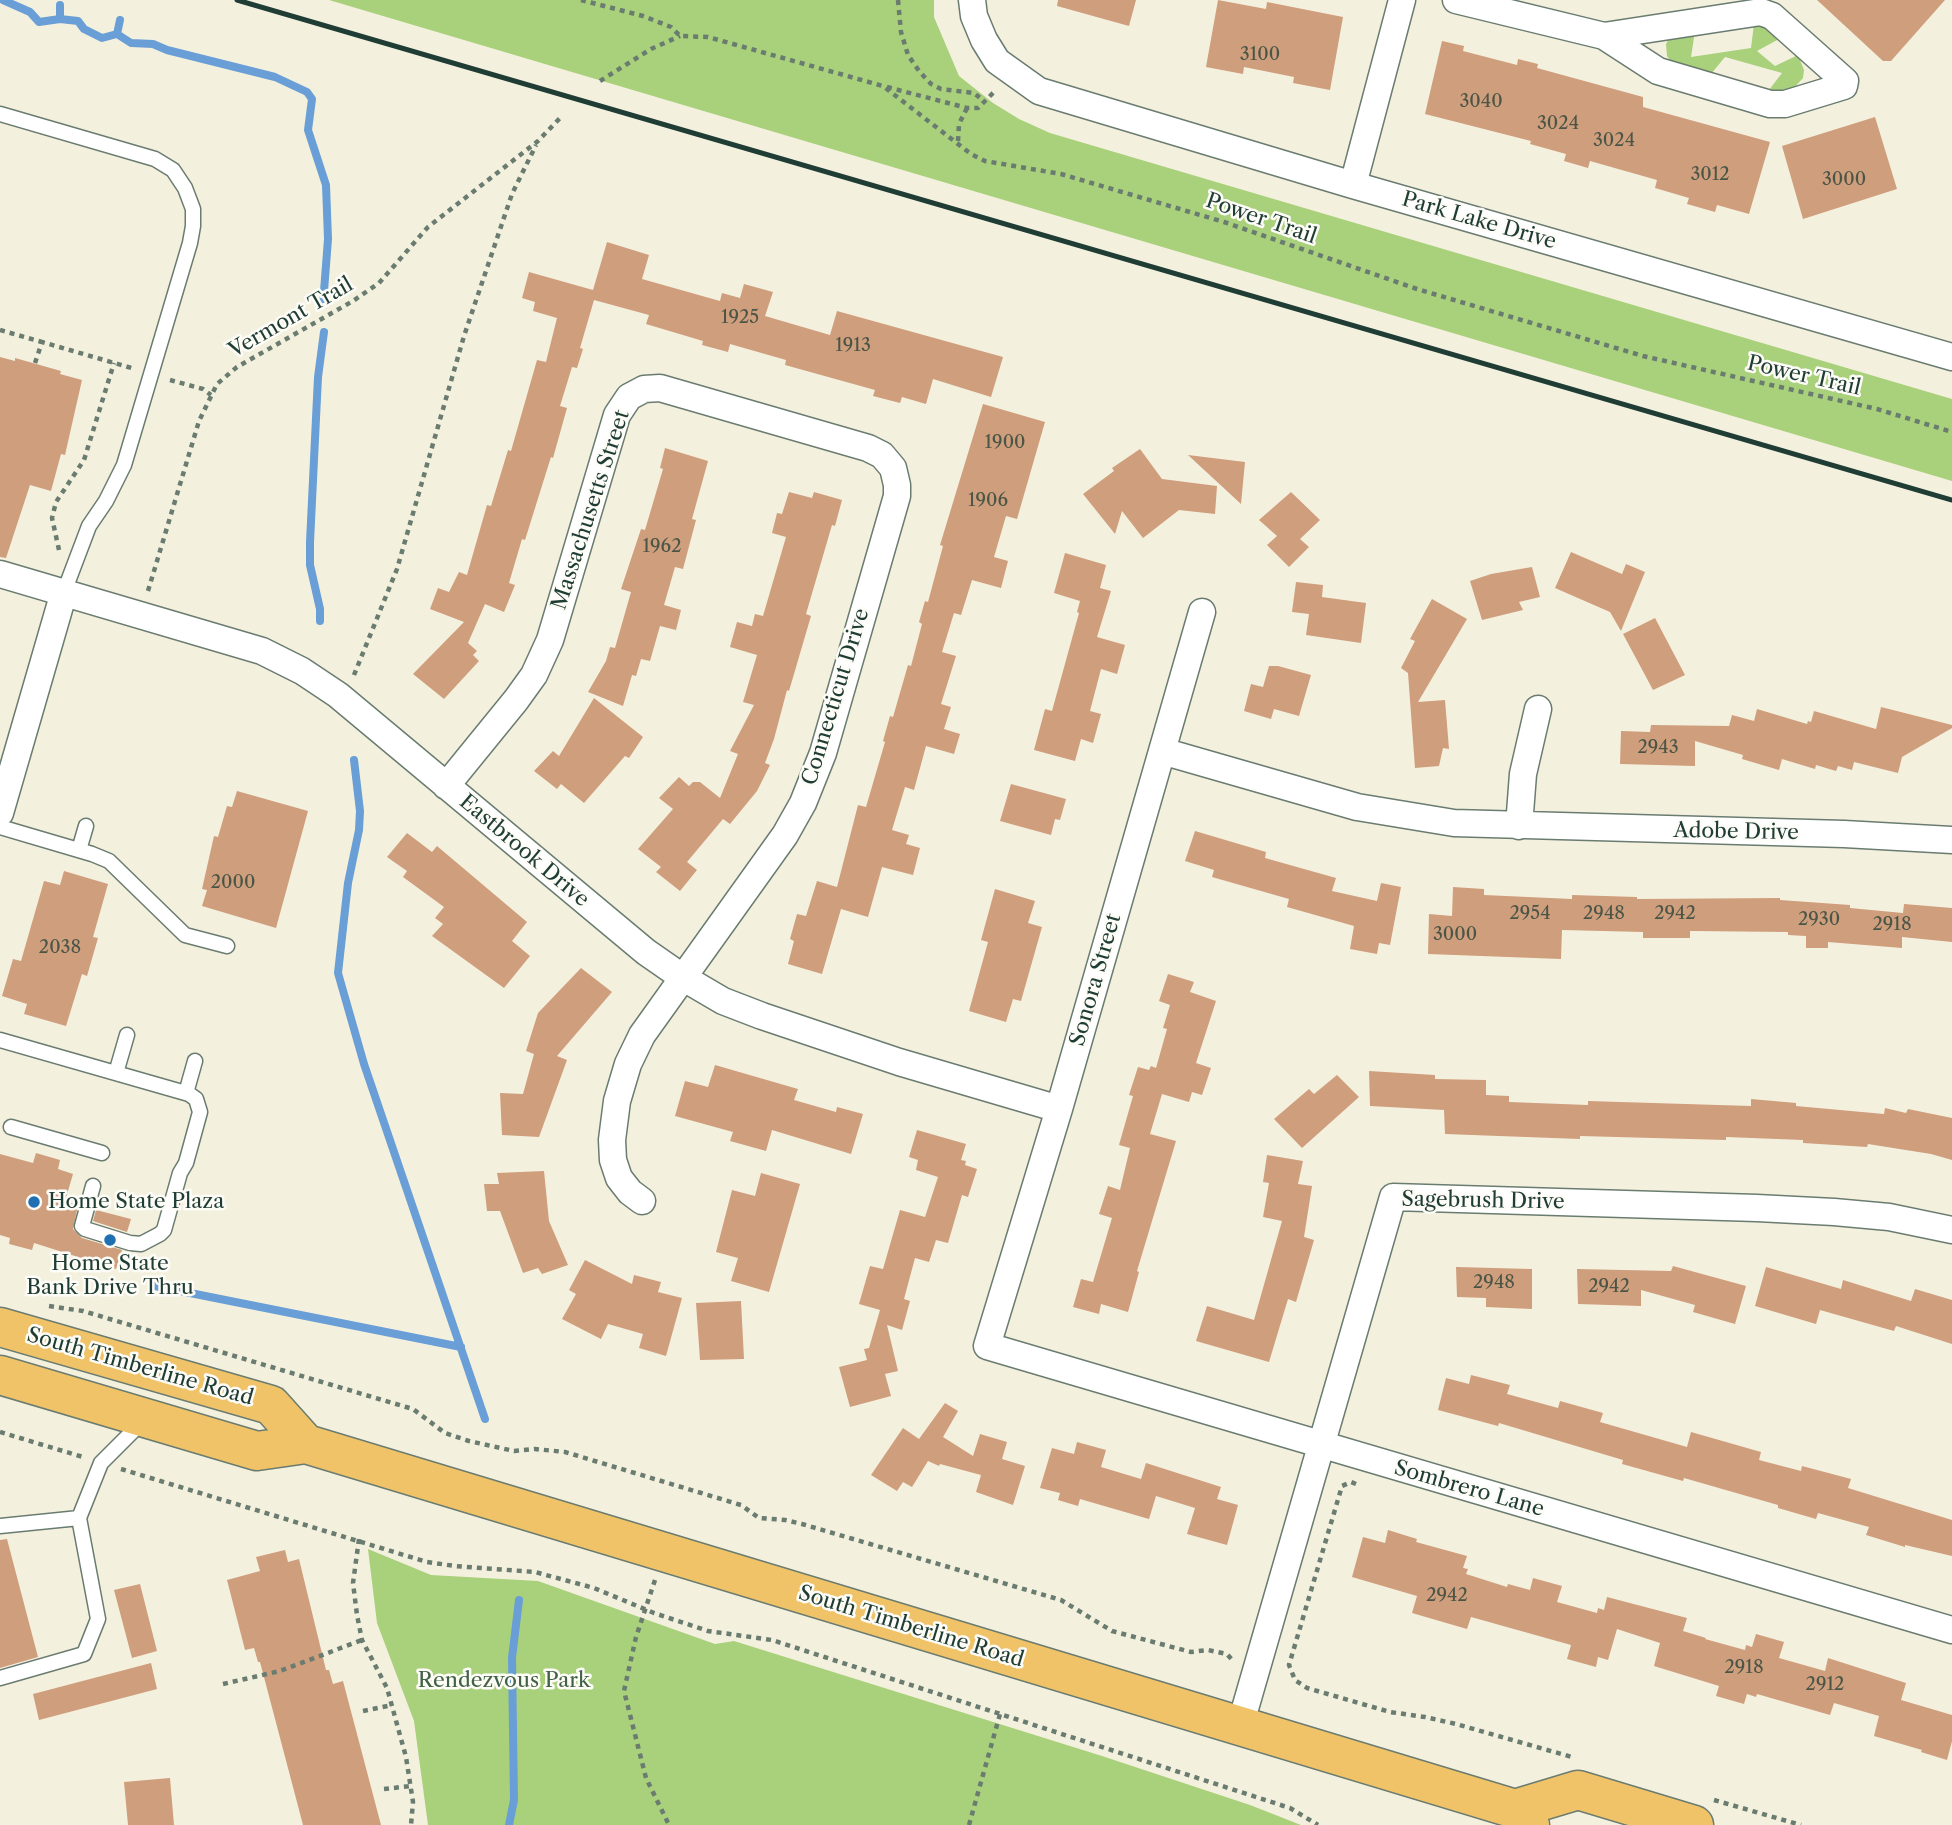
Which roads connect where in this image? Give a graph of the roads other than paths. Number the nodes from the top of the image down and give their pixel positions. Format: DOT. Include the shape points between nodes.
graph roads {
  1 [pos="972,0"];
  2 [pos="1402,0"];
  3 [pos="1455,0"];
  4 [pos="1604,36"];
  5 [pos="0,114"];
  6 [pos="1353,185"];
  7 [pos="1952,357"];
  8 [pos="893,468"];
  9 [pos="0,574"];
  10 [pos="64,593"];
  11 [pos="1202,612"];
  12 [pos="1538,709"];
  13 [pos="1162,751"];
  14 [pos="446,786"];
  15 [pos="0,813"];
  16 [pos="86,825"];
  17 [pos="0,827"];
  18 [pos="1519,827"];
  19 [pos="1952,840"];
  20 [pos="79,850"];
  21 [pos="228,946"];
  22 [pos="682,977"];
  23 [pos="127,1035"];
  24 [pos="0,1040"];
  25 [pos="195,1061"];
  26 [pos="116,1073"];
  27 [pos="186,1093"];
  28 [pos="1059,1109"];
  29 [pos="11,1127"];
  30 [pos="102,1153"];
  31 [pos="93,1186"];
  32 [pos="642,1200"];
  33 [pos="1952,1230"];
  34 [pos="0,1327"];
  35 [pos="988,1346"];
  36 [pos="0,1375"];
  37 [pos="146,1418"];
  38 [pos="306,1444"];
  39 [pos="1320,1446"];
  40 [pos="79,1518"];
  41 [pos="0,1526"];
  42 [pos="1952,1630"];
  43 [pos="0,1678"];
  44 [pos="1240,1726"];
  45 [pos="1701,1811"];
  46 [pos="1516,1821"];
  1 -- 6 [label="street, Park Lake Drive" via="974,16 997,61 1039,91"];
  2 -- 6 [label="street"];
  3 -- 4 [label="street"];
  4 -- 4 [label="street" via="1761,12 1772,16 1845,81 1844,86 1785,104 1770,104 1658,71"];
  5 -- 10 [label="lane" via="155,159 173,170 193,209 193,226 118,481 89,526"];
  6 -- 7 [label="street, Park Lake Drive"];
  8 -- 14 [label="street, Massachusetts Street" via="882,455 867,448 660,388 644,389 629,397 617,415 550,640 534,675"];
  8 -- 22 [label="street, Connecticut Drive" via="897,496 823,753 808,790 785,835"];
  9 -- 10 [label="street, Eastbrook Drive"];
  10 -- 14 [label="street, Eastbrook Drive" via="262,651 302,671 338,695"];
  10 -- 15 [label="street"];
  11 -- 13 [label="street, Sonora Street"];
  12 -- 18 [label="street" via="1523,774"];
  13 -- 18 [label="street, Adobe Drive" via="1357,807 1454,823"];
  13 -- 28 [label="street, Sonora Street"];
  14 -- 22 [label="street, Eastbrook Drive"];
  16 -- 20 [label="lane"];
  17 -- 20 [label="lane"];
  18 -- 19 [label="street, Adobe Drive"];
  20 -- 21 [label="lane" via="109,861 185,934"];
  22 -- 28 [label="street, Eastbrook Drive" via="723,1001 762,1016"];
  22 -- 32 [label="street, Connecticut Drive" via="642,1035 617,1101 613,1160 619,1178"];
  23 -- 26 [label="lane"];
  24 -- 26 [label="lane"];
  25 -- 27 [label="lane"];
  26 -- 27 [label="lane"];
  27 -- 31 [label="lane" via="196,1099 200,1112 164,1230 141,1244 85,1229"];
  28 -- 35 [label="street, Sonora Street"];
  29 -- 30 [label="lane"];
  33 -- 39 [label="street, Sagebrush Drive" via="1834,1212 1393,1197"];
  34 -- 38 [label="main road, South Timberline Road" via="271,1405"];
  35 -- 39 [label="street, Sombrero Lane"];
  36 -- 37 [label="main road, South Timberline Road"];
  37 -- 38 [label="main road, South Timberline Road" via="257,1451"];
  37 -- 40 [label="lane" via="101,1463"];
  38 -- 44 [label="main road, South Timberline Road"];
  39 -- 42 [label="street, Sombrero Lane"];
  39 -- 44 [label="street, Sagebrush Drive"];
  40 -- 41 [label="lane"];
  40 -- 43 [label="lane" via="98,1619 84,1654"];
  44 -- 46 [label="main road, South Timberline Road"];
  45 -- 46 [label="main road, South Timberline Road" via="1578,1790"];
}
